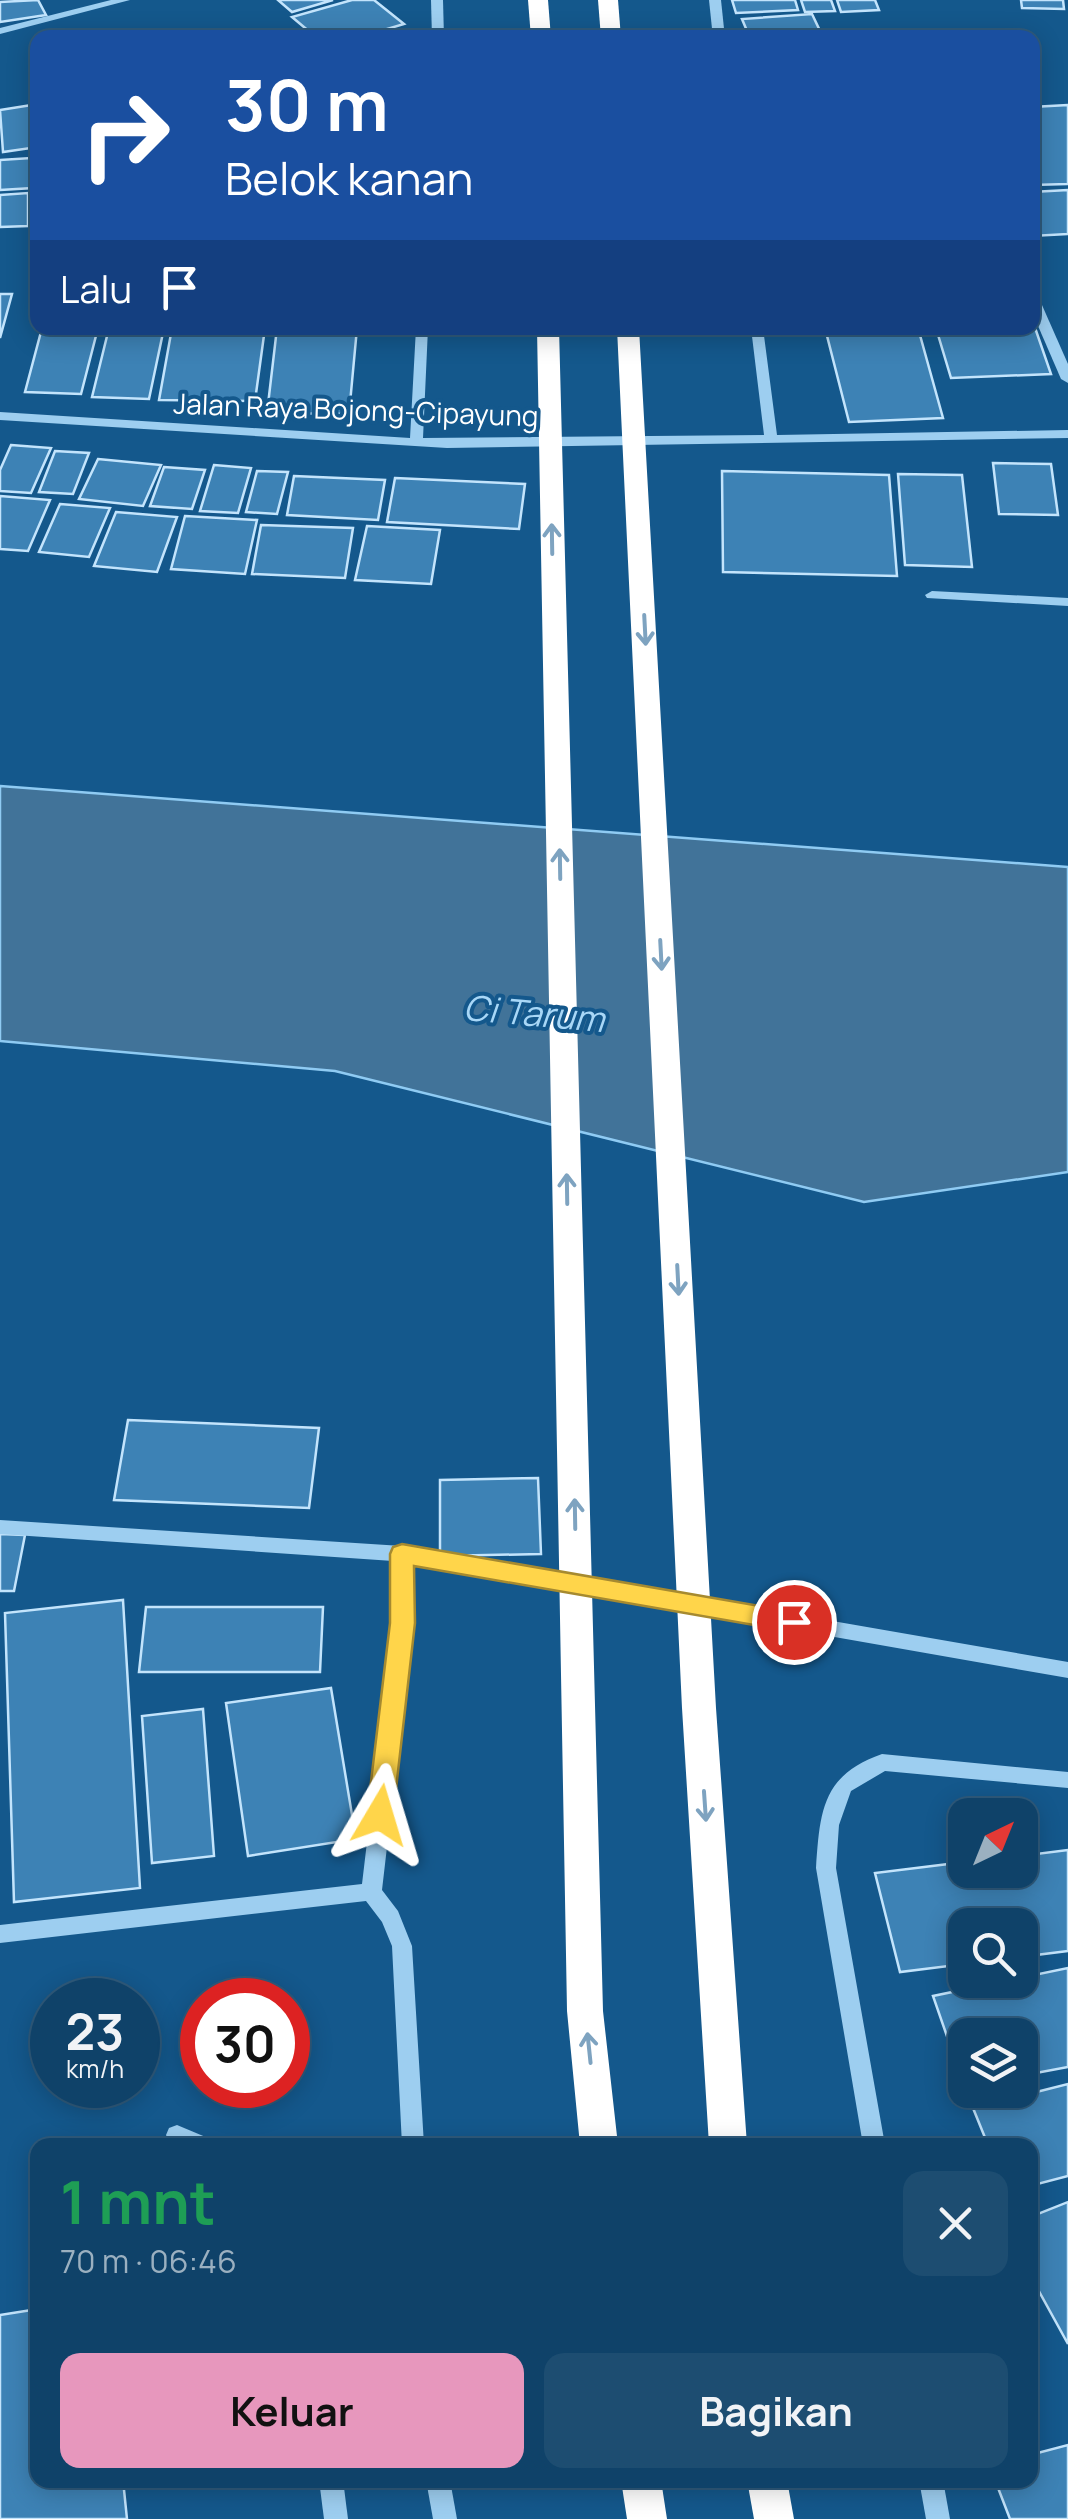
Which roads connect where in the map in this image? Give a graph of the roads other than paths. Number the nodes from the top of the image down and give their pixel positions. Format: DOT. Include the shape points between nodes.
graph roads {
  1 [pos="124,0"];
  2 [pos="438,0"];
  3 [pos="538,0"];
  4 [pos="608,0"];
  5 [pos="714,0"];
  6 [pos="438,30"];
  7 [pos="540,30"];
  8 [pos="611,30"];
  9 [pos="718,30"];
  10 [pos="0,31"];
  11 [pos="1040,314"];
  12 [pos="422,335"];
  13 [pos="548,335"];
  14 [pos="629,335"];
  15 [pos="758,335"];
  16 [pos="1068,378"];
  17 [pos="0,416"];
  18 [pos="1068,434"];
  19 [pos="771,438"];
  20 [pos="416,442"];
  21 [pos="932,595"];
  22 [pos="1068,602"];
  23 [pos="0,1527"];
  24 [pos="402,1554"];
  25 [pos="1068,1670"];
  26 [pos="1068,1780"];
  27 [pos="370,1892"];
  28 [pos="0,1934"];
  29 [pos="177,2135"];
  30 [pos="184,2138"];
  31 [pos="413,2138"];
  32 [pos="597,2138"];
  33 [pos="728,2138"];
  34 [pos="873,2138"];
  35 [pos="332,2488"];
  36 [pos="439,2488"];
  37 [pos="642,2488"];
  38 [pos="768,2488"];
  39 [pos="932,2488"];
  40 [pos="336,2519"];
  41 [pos="444,2519"];
  42 [pos="646,2519"];
  43 [pos="774,2519"];
  44 [pos="938,2519"];
  1 -- 10 [label="street"];
  2 -- 6 [label="street"];
  3 -- 7 [label="highway"];
  4 -- 8 [label="highway"];
  5 -- 9 [label="street"];
  11 -- 16 [label="street"];
  12 -- 20 [label="street"];
  32 -- 13 [label="highway, one-way" via="585,2011"];
  14 -- 33 [label="highway, one-way"];
  15 -- 19 [label="street"];
  17 -- 20 [label="street, Jalan Raya Bojong-Cipayung"];
  18 -- 19 [label="street, Jalan Raya Bojong-Cipayung"];
  19 -- 20 [label="street, Jalan Raya Bojong-Cipayung"];
  21 -- 22 [label="street"];
  23 -- 24 [label="street"];
  24 -- 25 [label="street"];
  24 -- 27 [label="street" via="402,1623"];
  26 -- 34 [label="street" via="882,1762 843,1786 829,1824 826,1868"];
  27 -- 28 [label="street"];
  27 -- 31 [label="street" via="391,1917 402,1946"];
  29 -- 30 [label="street"];
  35 -- 40 [label="street"];
  36 -- 41 [label="street"];
  37 -- 42 [label="highway"];
  38 -- 43 [label="highway"];
  39 -- 44 [label="street"];
}
